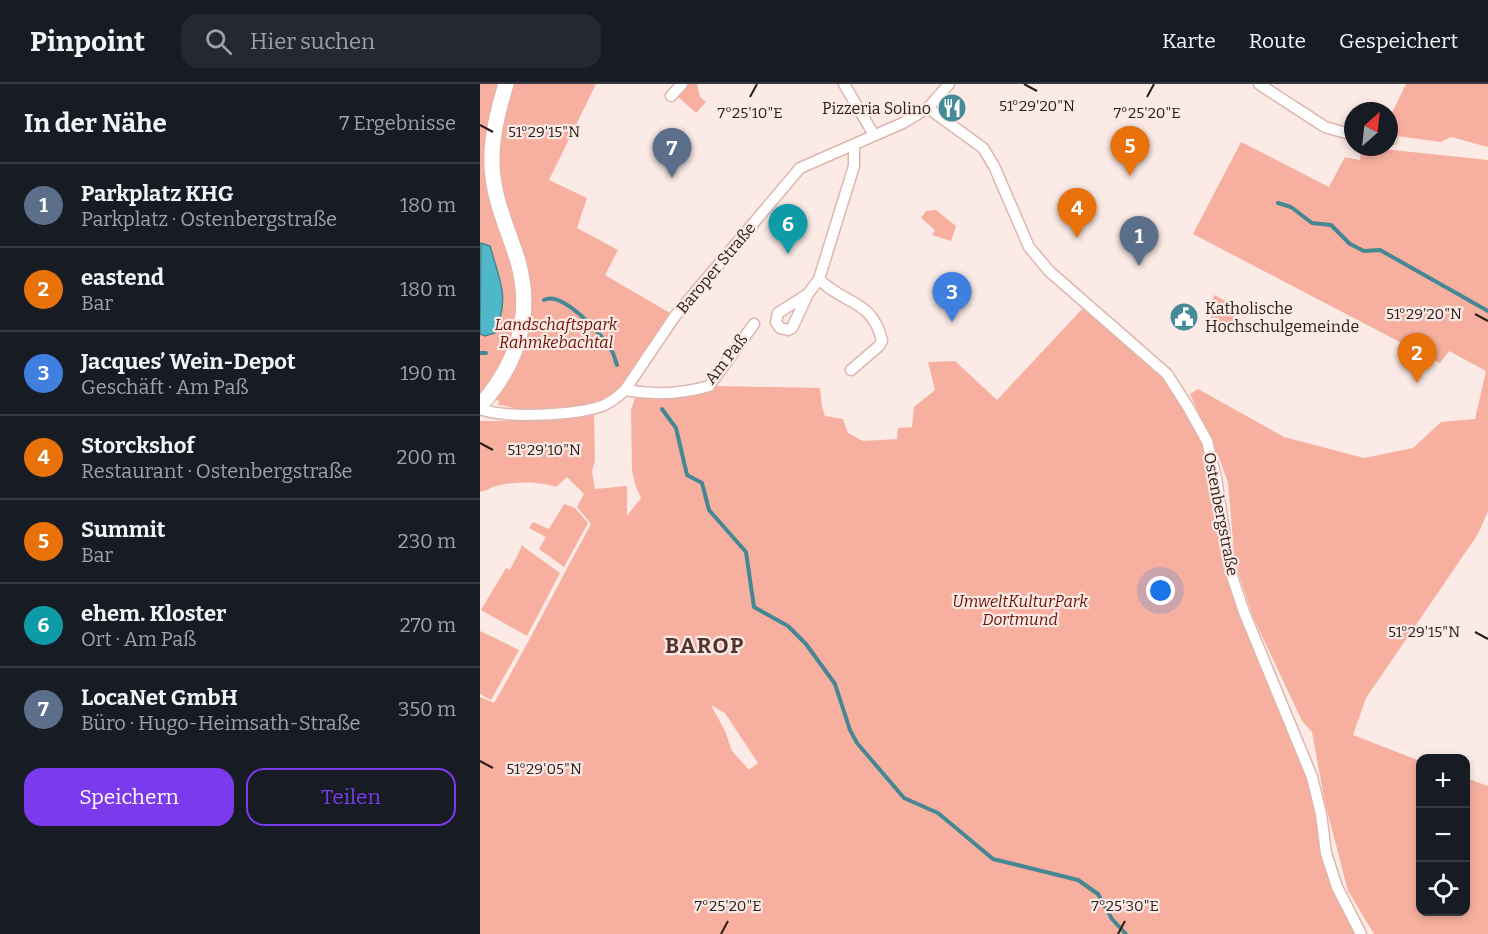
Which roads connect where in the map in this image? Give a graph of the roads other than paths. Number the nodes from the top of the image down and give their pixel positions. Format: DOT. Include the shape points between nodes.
graph roads {
  1 [pos="506,84"];
  2 [pos="682,84"];
  3 [pos="844,84"];
  4 [pos="949,84"];
  5 [pos="1259,84"];
  6 [pos="671,96"];
  7 [pos="928,108"];
  8 [pos="1344,132"];
  9 [pos="874,135"];
  10 [pos="854,145"];
  11 [pos="819,279"];
  12 [pos="808,294"];
  13 [pos="754,324"];
  14 [pos="851,370"];
  15 [pos="625,390"];
  16 [pos="480,408"];
  17 [pos="1361,934"];
  1 -- 16 [label="street" via="495,120 492,166 500,213 521,275 523,314 510,365"];
  2 -- 6 [label="street"];
  3 -- 9 [label="street"];
  4 -- 7 [label="street, Baroper Straße"];
  5 -- 8 [label="street" via="1325,127"];
  7 -- 9 [label="street, Baroper Straße"];
  7 -- 17 [label="street, Ostenbergstraße" via="983,148 1029,247 1049,271 1167,375 1207,441 1230,570 1312,777 1326,853 1337,887"];
  9 -- 10 [label="street, Baroper Straße"];
  10 -- 11 [label="street" via="854,166"];
  10 -- 15 [label="street, Baroper Straße" via="800,168 675,316"];
  11 -- 12 [label="street"];
  11 -- 14 [label="street" via="859,304 880,333 879,346"];
  13 -- 15 [label="street, Am Paß" via="709,386 682,393"];
  15 -- 16 [label="street, Baroper Straße" via="616,399 580,411 526,415"];
}
